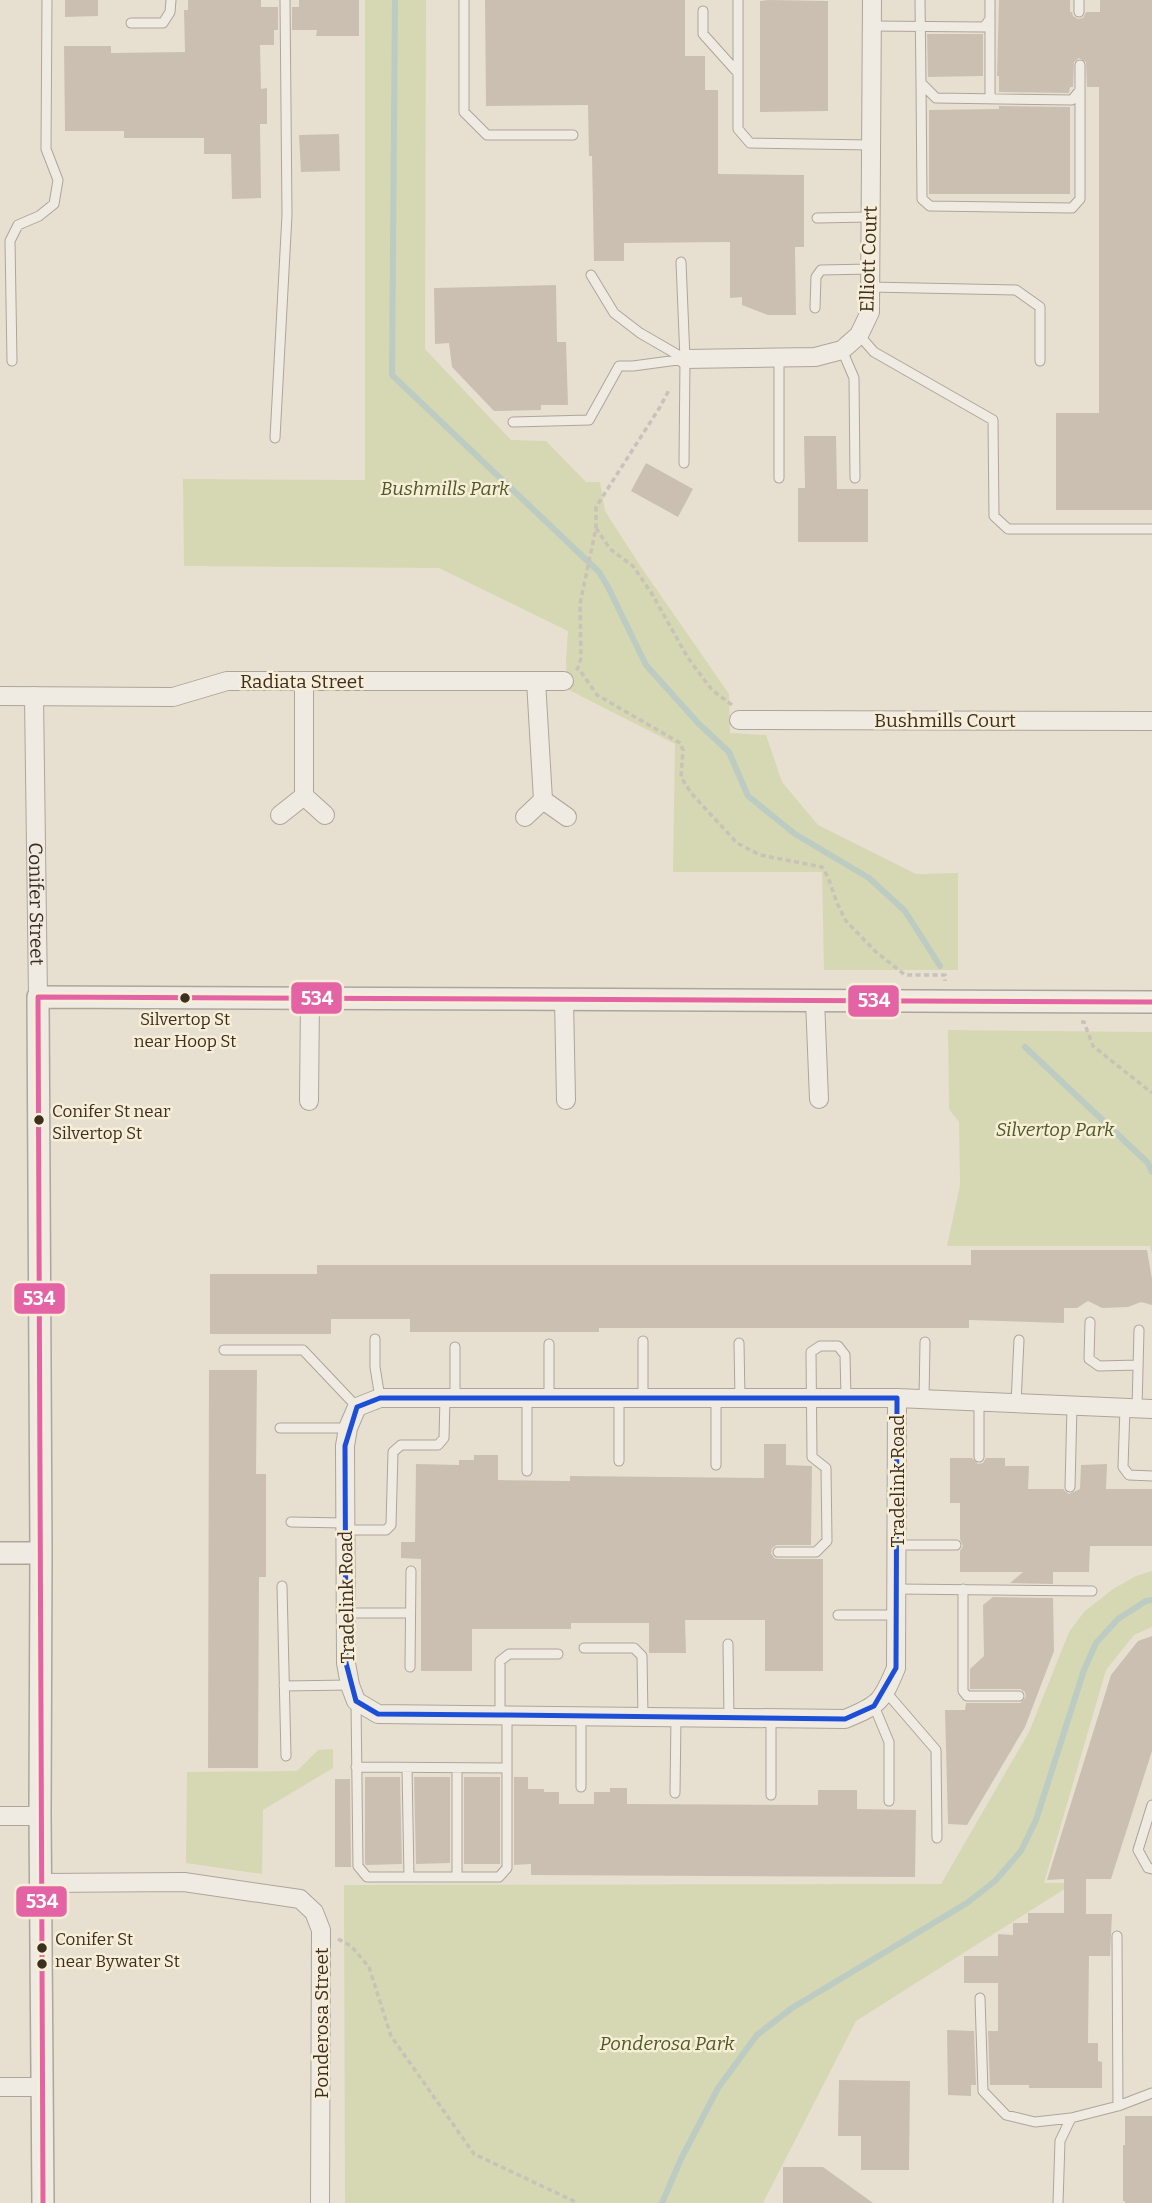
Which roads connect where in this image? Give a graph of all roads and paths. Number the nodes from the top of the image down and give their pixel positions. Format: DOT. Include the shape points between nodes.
graph roads {
  1 [pos="47,0"];
  2 [pos="170,0"];
  3 [pos="285,0"];
  4 [pos="464,0"];
  5 [pos="738,0"];
  6 [pos="872,0"];
  7 [pos="920,0"];
  8 [pos="990,0"];
  9 [pos="1079,0"];
  10 [pos="703,10"];
  11 [pos="1079,12"];
  12 [pos="990,19"];
  13 [pos="131,23"];
  14 [pos="873,26"];
  15 [pos="920,26"];
  16 [pos="1080,65"];
  17 [pos="738,73"];
  18 [pos="921,83"];
  19 [pos="1080,90"];
  20 [pos="990,99"];
  21 [pos="573,135"];
  22 [pos="871,145"];
  23 [pos="870,217"];
  24 [pos="817,218"];
  25 [pos="681,262"];
  26 [pos="590,275"];
  27 [pos="870,278"];
  28 [pos="815,308"];
  29 [pos="859,335"];
  30 [pos="842,350"];
  31 [pos="779,358"];
  32 [pos="685,359"];
  33 [pos="12,361"];
  34 [pos="1040,361"];
  35 [pos="513,422"];
  36 [pos="275,439"];
  37 [pos="684,463"];
  38 [pos="779,478"];
  39 [pos="855,478"];
  40 [pos="596,528"];
  41 [pos="1152,529"];
  42 [pos="578,668"];
  43 [pos="304,681"];
  44 [pos="536,681"];
  45 [pos="564,681"];
  46 [pos="0,696"];
  47 [pos="34,696"];
  48 [pos="739,720"];
  49 [pos="1152,720"];
  50 [pos="304,796"];
  51 [pos="543,800"];
  52 [pos="281,815"];
  53 [pos="326,815"];
  54 [pos="525,817"];
  55 [pos="567,817"];
  56 [pos="38,997"];
  57 [pos="310,998"];
  58 [pos="564,999"];
  59 [pos="815,1000"];
  60 [pos="948,1001"];
  61 [pos="1152,1002"];
  62 [pos="1070,1022"];
  63 [pos="1152,1093"];
  64 [pos="819,1099"];
  65 [pos="566,1100"];
  66 [pos="309,1101"];
  67 [pos="1090,1322"];
  68 [pos="1139,1330"];
  69 [pos="375,1339"];
  70 [pos="1018,1340"];
  71 [pos="643,1341"];
  72 [pos="925,1342"];
  73 [pos="739,1343"];
  74 [pos="548,1344"];
  75 [pos="456,1347"];
  76 [pos="224,1350"];
  77 [pos="1138,1366"];
  78 [pos="380,1398"];
  79 [pos="450,1398"];
  80 [pos="527,1398"];
  81 [pos="549,1398"];
  82 [pos="619,1398"];
  83 [pos="643,1398"];
  84 [pos="716,1398"];
  85 [pos="740,1398"];
  86 [pos="811,1398"];
  87 [pos="846,1398"];
  88 [pos="897,1398"];
  89 [pos="924,1399"];
  90 [pos="979,1402"];
  91 [pos="1016,1403"];
  92 [pos="1072,1406"];
  93 [pos="357,1407"];
  94 [pos="1138,1408"];
  95 [pos="280,1427"];
  96 [pos="348,1428"];
  97 [pos="979,1457"];
  98 [pos="619,1461"];
  99 [pos="716,1465"];
  100 [pos="527,1471"];
  101 [pos="1152,1476"];
  102 [pos="1070,1487"];
  103 [pos="291,1522"];
  104 [pos="345,1527"];
  105 [pos="897,1545"];
  106 [pos="956,1545"];
  107 [pos="778,1552"];
  108 [pos="0,1553"];
  109 [pos="41,1553"];
  110 [pos="411,1571"];
  111 [pos="282,1587"];
  112 [pos="897,1589"];
  113 [pos="963,1589"];
  114 [pos="1092,1591"];
  115 [pos="345,1613"];
  116 [pos="410,1613"];
  117 [pos="838,1615"];
  118 [pos="897,1615"];
  119 [pos="727,1644"];
  120 [pos="584,1648"];
  121 [pos="558,1654"];
  122 [pos="410,1667"];
  123 [pos="284,1686"];
  124 [pos="886,1692"];
  125 [pos="353,1693"];
  126 [pos="1019,1696"];
  127 [pos="874,1706"];
  128 [pos="503,1715"];
  129 [pos="581,1716"];
  130 [pos="643,1717"];
  131 [pos="676,1717"];
  132 [pos="729,1717"];
  133 [pos="771,1718"];
  134 [pos="286,1756"];
  135 [pos="356,1767"];
  136 [pos="408,1768"];
  137 [pos="457,1768"];
  138 [pos="507,1768"];
  139 [pos="581,1787"];
  140 [pos="674,1793"];
  141 [pos="771,1795"];
  142 [pos="889,1801"];
  143 [pos="1152,1805"];
  144 [pos="0,1816"];
  145 [pos="40,1816"];
  146 [pos="937,1838"];
  147 [pos="1152,1869"];
  148 [pos="409,1877"];
  149 [pos="457,1877"];
  150 [pos="42,1883"];
  151 [pos="321,1930"];
  152 [pos="1117,1936"];
  153 [pos="980,1998"];
  154 [pos="0,2087"];
  155 [pos="42,2087"];
  156 [pos="1152,2093"];
  157 [pos="1118,2106"];
  158 [pos="1071,2118"];
  159 [pos="43,2203"];
  160 [pos="320,2203"];
  161 [pos="578,2203"];
  162 [pos="1058,2203"];
  1 -- 33 [label="lane" via="46,149 58,180 54,204 18,225 10,241"];
  2 -- 13 [label="lane" via="163,23"];
  3 -- 36 [label="lane" via="287,215"];
  4 -- 21 [label="lane" via="464,112 487,135"];
  5 -- 17 [label="lane"];
  6 -- 14 [label="street, Elliott Court"];
  7 -- 15 [label="lane"];
  8 -- 12 [label="lane"];
  9 -- 11 [label="lane"];
  10 -- 17 [label="lane" via="703,34"];
  12 -- 15 [label="lane" via="984,27"];
  12 -- 20 [label="lane"];
  14 -- 15 [label="lane"];
  14 -- 22 [label="street, Elliott Court"];
  15 -- 18 [label="lane"];
  16 -- 19 [label="lane"];
  17 -- 22 [label="lane" via="738,129 750,143"];
  18 -- 19 [label="lane" via="922,199 930,206 1072,208 1080,199"];
  18 -- 20 [label="lane" via="936,98"];
  19 -- 20 [label="lane" via="1072,100"];
  22 -- 23 [label="street, Elliott Court"];
  23 -- 24 [label="lane"];
  23 -- 27 [label="street, Elliott Court"];
  25 -- 32 [label="lane"];
  26 -- 32 [label="lane" via="614,313"];
  27 -- 28 [label="lane" via="821,270 816,277"];
  27 -- 29 [label="street, Elliott Court" via="870,312"];
  27 -- 34 [label="lane" via="1016,290 1040,307"];
  29 -- 30 [label="street, Elliott Court"];
  29 -- 41 [label="lane" via="874,352 993,420 994,516 1008,529"];
  30 -- 31 [label="street, Elliott Court" via="815,357"];
  30 -- 39 [label="lane" via="854,378"];
  31 -- 32 [label="street, Elliott Court"];
  31 -- 38 [label="lane"];
  32 -- 35 [label="lane" via="619,366 589,420"];
  32 -- 37 [label="lane"];
  32 -- 40 [label="path" via="596,507"];
  40 -- 42 [label="path" via="579,604"];
  40 -- 48 [label="path" via="610,550 633,566 688,658 712,690 731,704"];
  42 -- 45 [label="path"];
  42 -- 60 [label="path" via="597,695 680,743 681,777 737,843 761,855 822,867 846,921 905,975 945,975"];
  43 -- 44 [label="street, Radiata Street"];
  43 -- 47 [label="street, Radiata Street" via="227,681 173,697"];
  43 -- 50 [label="street"];
  44 -- 45 [label="street, Radiata Street"];
  44 -- 51 [label="street"];
  46 -- 47 [label="street, Radiata Street"];
  47 -- 56 [label="street, Conifer Street"];
  48 -- 49 [label="street, Bushmills Court"];
  50 -- 52 [label="street"];
  50 -- 53 [label="street"];
  51 -- 54 [label="street"];
  51 -- 55 [label="street"];
  56 -- 57 [label="street"];
  56 -- 109 [label="street, Conifer Street"];
  57 -- 58 [label="street"];
  57 -- 66 [label="street"];
  58 -- 59 [label="street"];
  58 -- 65 [label="street"];
  59 -- 60 [label="street"];
  59 -- 64 [label="street"];
  60 -- 61 [label="street"];
  62 -- 63 [label="path" via="1084,1022 1093,1046"];
  67 -- 77 [label="lane" via="1090,1359 1100,1366"];
  68 -- 77 [label="lane"];
  69 -- 78 [label="lane"];
  70 -- 91 [label="lane"];
  71 -- 83 [label="lane"];
  72 -- 89 [label="lane"];
  73 -- 85 [label="lane"];
  74 -- 81 [label="lane"];
  75 -- 79 [label="lane"];
  76 -- 93 [label="lane" via="303,1350"];
  77 -- 94 [label="lane"];
  78 -- 79 [label="street, Tradelink Road"];
  78 -- 93 [label="street, Tradelink Road"];
  79 -- 80 [label="street, Tradelink Road"];
  79 -- 104 [label="lane" via="444,1438 438,1445 401,1445 393,1452 391,1525 386,1530"];
  80 -- 81 [label="street, Tradelink Road"];
  80 -- 100 [label="lane"];
  81 -- 82 [label="street, Tradelink Road"];
  82 -- 83 [label="street, Tradelink Road"];
  82 -- 98 [label="lane"];
  83 -- 84 [label="street, Tradelink Road"];
  84 -- 85 [label="street, Tradelink Road"];
  84 -- 99 [label="lane"];
  85 -- 86 [label="street, Tradelink Road"];
  86 -- 87 [label="street, Tradelink Road"];
  86 -- 87 [label="lane" via="811,1352 820,1346 838,1346 845,1354"];
  86 -- 107 [label="lane" via="812,1457 826,1468 827,1541 816,1552"];
  87 -- 88 [label="street, Tradelink Road"];
  88 -- 89 [label="street, Tradelink Road"];
  88 -- 105 [label="street, Tradelink Road"];
  89 -- 90 [label="street, Tradelink Road"];
  90 -- 91 [label="street, Tradelink Road"];
  90 -- 97 [label="lane"];
  91 -- 92 [label="street, Tradelink Road"];
  92 -- 94 [label="street, Tradelink Road"];
  92 -- 102 [label="lane"];
  93 -- 96 [label="street, Tradelink Road"];
  94 -- 101 [label="lane" via="1123,1467 1129,1475"];
  95 -- 96 [label="lane"];
  96 -- 104 [label="street, Tradelink Road"];
  103 -- 104 [label="lane"];
  104 -- 115 [label="street, Tradelink Road"];
  105 -- 106 [label="lane"];
  105 -- 112 [label="street, Tradelink Road"];
  108 -- 109 [label="street"];
  109 -- 145 [label="street, Conifer Street"];
  110 -- 116 [label="lane"];
  111 -- 123 [label="lane"];
  112 -- 113 [label="lane"];
  112 -- 118 [label="street, Tradelink Road"];
  113 -- 114 [label="lane"];
  113 -- 126 [label="lane" via="963,1690 967,1696"];
  115 -- 116 [label="lane"];
  115 -- 125 [label="street, Tradelink Road" via="346,1663"];
  116 -- 122 [label="lane"];
  117 -- 118 [label="lane"];
  118 -- 124 [label="street, Tradelink Road" via="896,1668"];
  119 -- 132 [label="lane"];
  120 -- 130 [label="lane" via="634,1648 642,1656"];
  121 -- 128 [label="lane" via="509,1654 500,1661"];
  123 -- 125 [label="lane"];
  123 -- 134 [label="lane"];
  124 -- 127 [label="street, Tradelink Road"];
  124 -- 146 [label="lane" via="936,1750"];
  125 -- 128 [label="street, Tradelink Road" via="378,1714"];
  125 -- 135 [label="lane"];
  127 -- 133 [label="street, Tradelink Road" via="845,1719"];
  127 -- 142 [label="lane" via="889,1742"];
  128 -- 129 [label="street, Tradelink Road"];
  128 -- 138 [label="lane"];
  129 -- 130 [label="street, Tradelink Road"];
  129 -- 139 [label="lane"];
  130 -- 131 [label="street, Tradelink Road"];
  131 -- 132 [label="street, Tradelink Road"];
  131 -- 140 [label="lane"];
  132 -- 133 [label="street, Tradelink Road"];
  133 -- 141 [label="lane"];
  135 -- 136 [label="lane"];
  135 -- 148 [label="lane" via="358,1866 367,1877"];
  136 -- 137 [label="lane"];
  136 -- 148 [label="lane"];
  137 -- 138 [label="lane"];
  137 -- 149 [label="lane"];
  138 -- 149 [label="lane" via="507,1868 499,1877"];
  143 -- 147 [label="lane" via="1138,1850"];
  144 -- 145 [label="street"];
  145 -- 150 [label="street, Conifer Street"];
  148 -- 149 [label="lane"];
  150 -- 151 [label="street, Ponderosa Street" via="184,1882 300,1899 314,1912"];
  150 -- 155 [label="street, Conifer Street"];
  151 -- 160 [label="street, Ponderosa Street"];
  151 -- 161 [label="path" via="351,1946 369,1967 391,2036 474,2154"];
  152 -- 157 [label="lane"];
  153 -- 158 [label="lane" via="984,2091 1006,2115 1035,2122"];
  154 -- 155 [label="street"];
  155 -- 159 [label="street, Conifer Street"];
  156 -- 157 [label="lane"];
  157 -- 158 [label="lane"];
  158 -- 162 [label="lane" via="1060,2141"];
}
